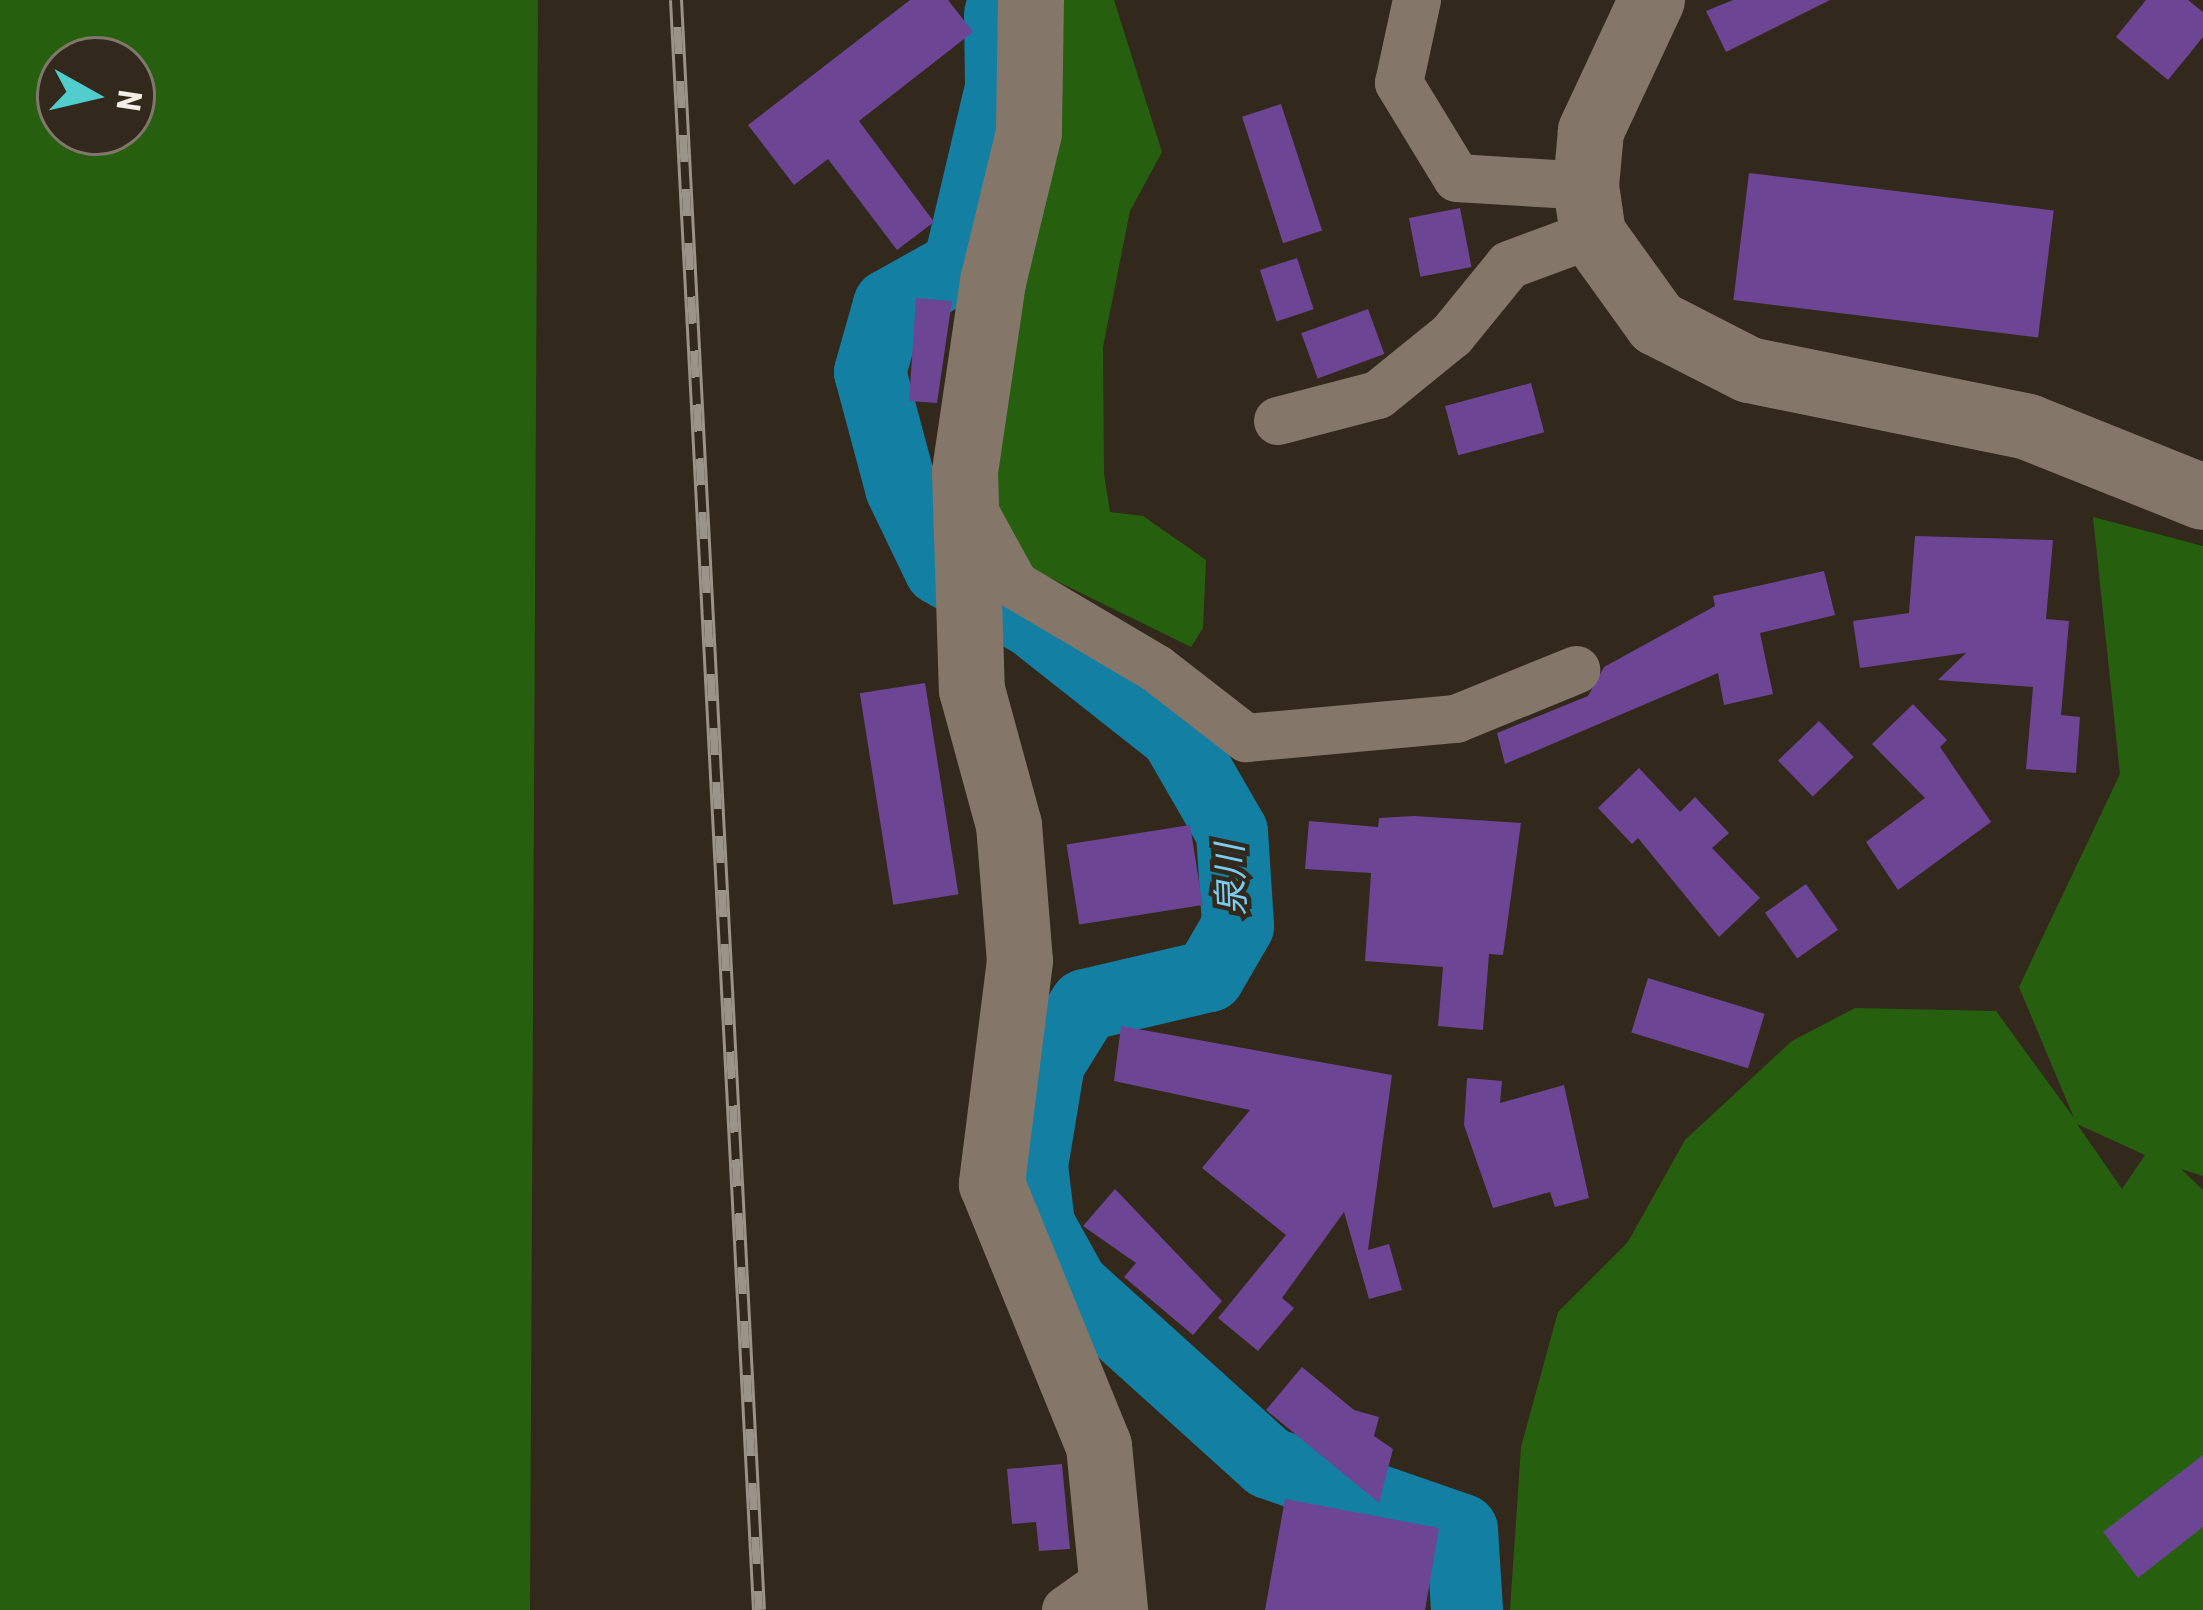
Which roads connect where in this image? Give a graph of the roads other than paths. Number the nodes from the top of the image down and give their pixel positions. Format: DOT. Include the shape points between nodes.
graph roads {
  1 [pos="1031,0"];
  2 [pos="1417,0"];
  3 [pos="1652,0"];
  4 [pos="1589,210"];
  5 [pos="1278,421"];
  6 [pos="2203,496"];
  7 [pos="965,555"];
  8 [pos="1576,670"];
  9 [pos="1098,1599"];
  1 -- 7 [label="street" via="1029,133 993,282"];
  2 -- 4 [label="street" via="1399,82 1457,178"];
  3 -- 4 [label="street" via="1592,131"];
  4 -- 5 [label="street" via="1508,265 1452,335 1378,395"];
  4 -- 6 [label="street" via="1657,323 1698,349 1749,370 2028,427"];
  7 -- 8 [label="street" via="1156,669 1246,738 1456,719"];
  7 -- 9 [label="street" via="971,690 1009,825 1020,962 992,1184 1099,1446"];
}
